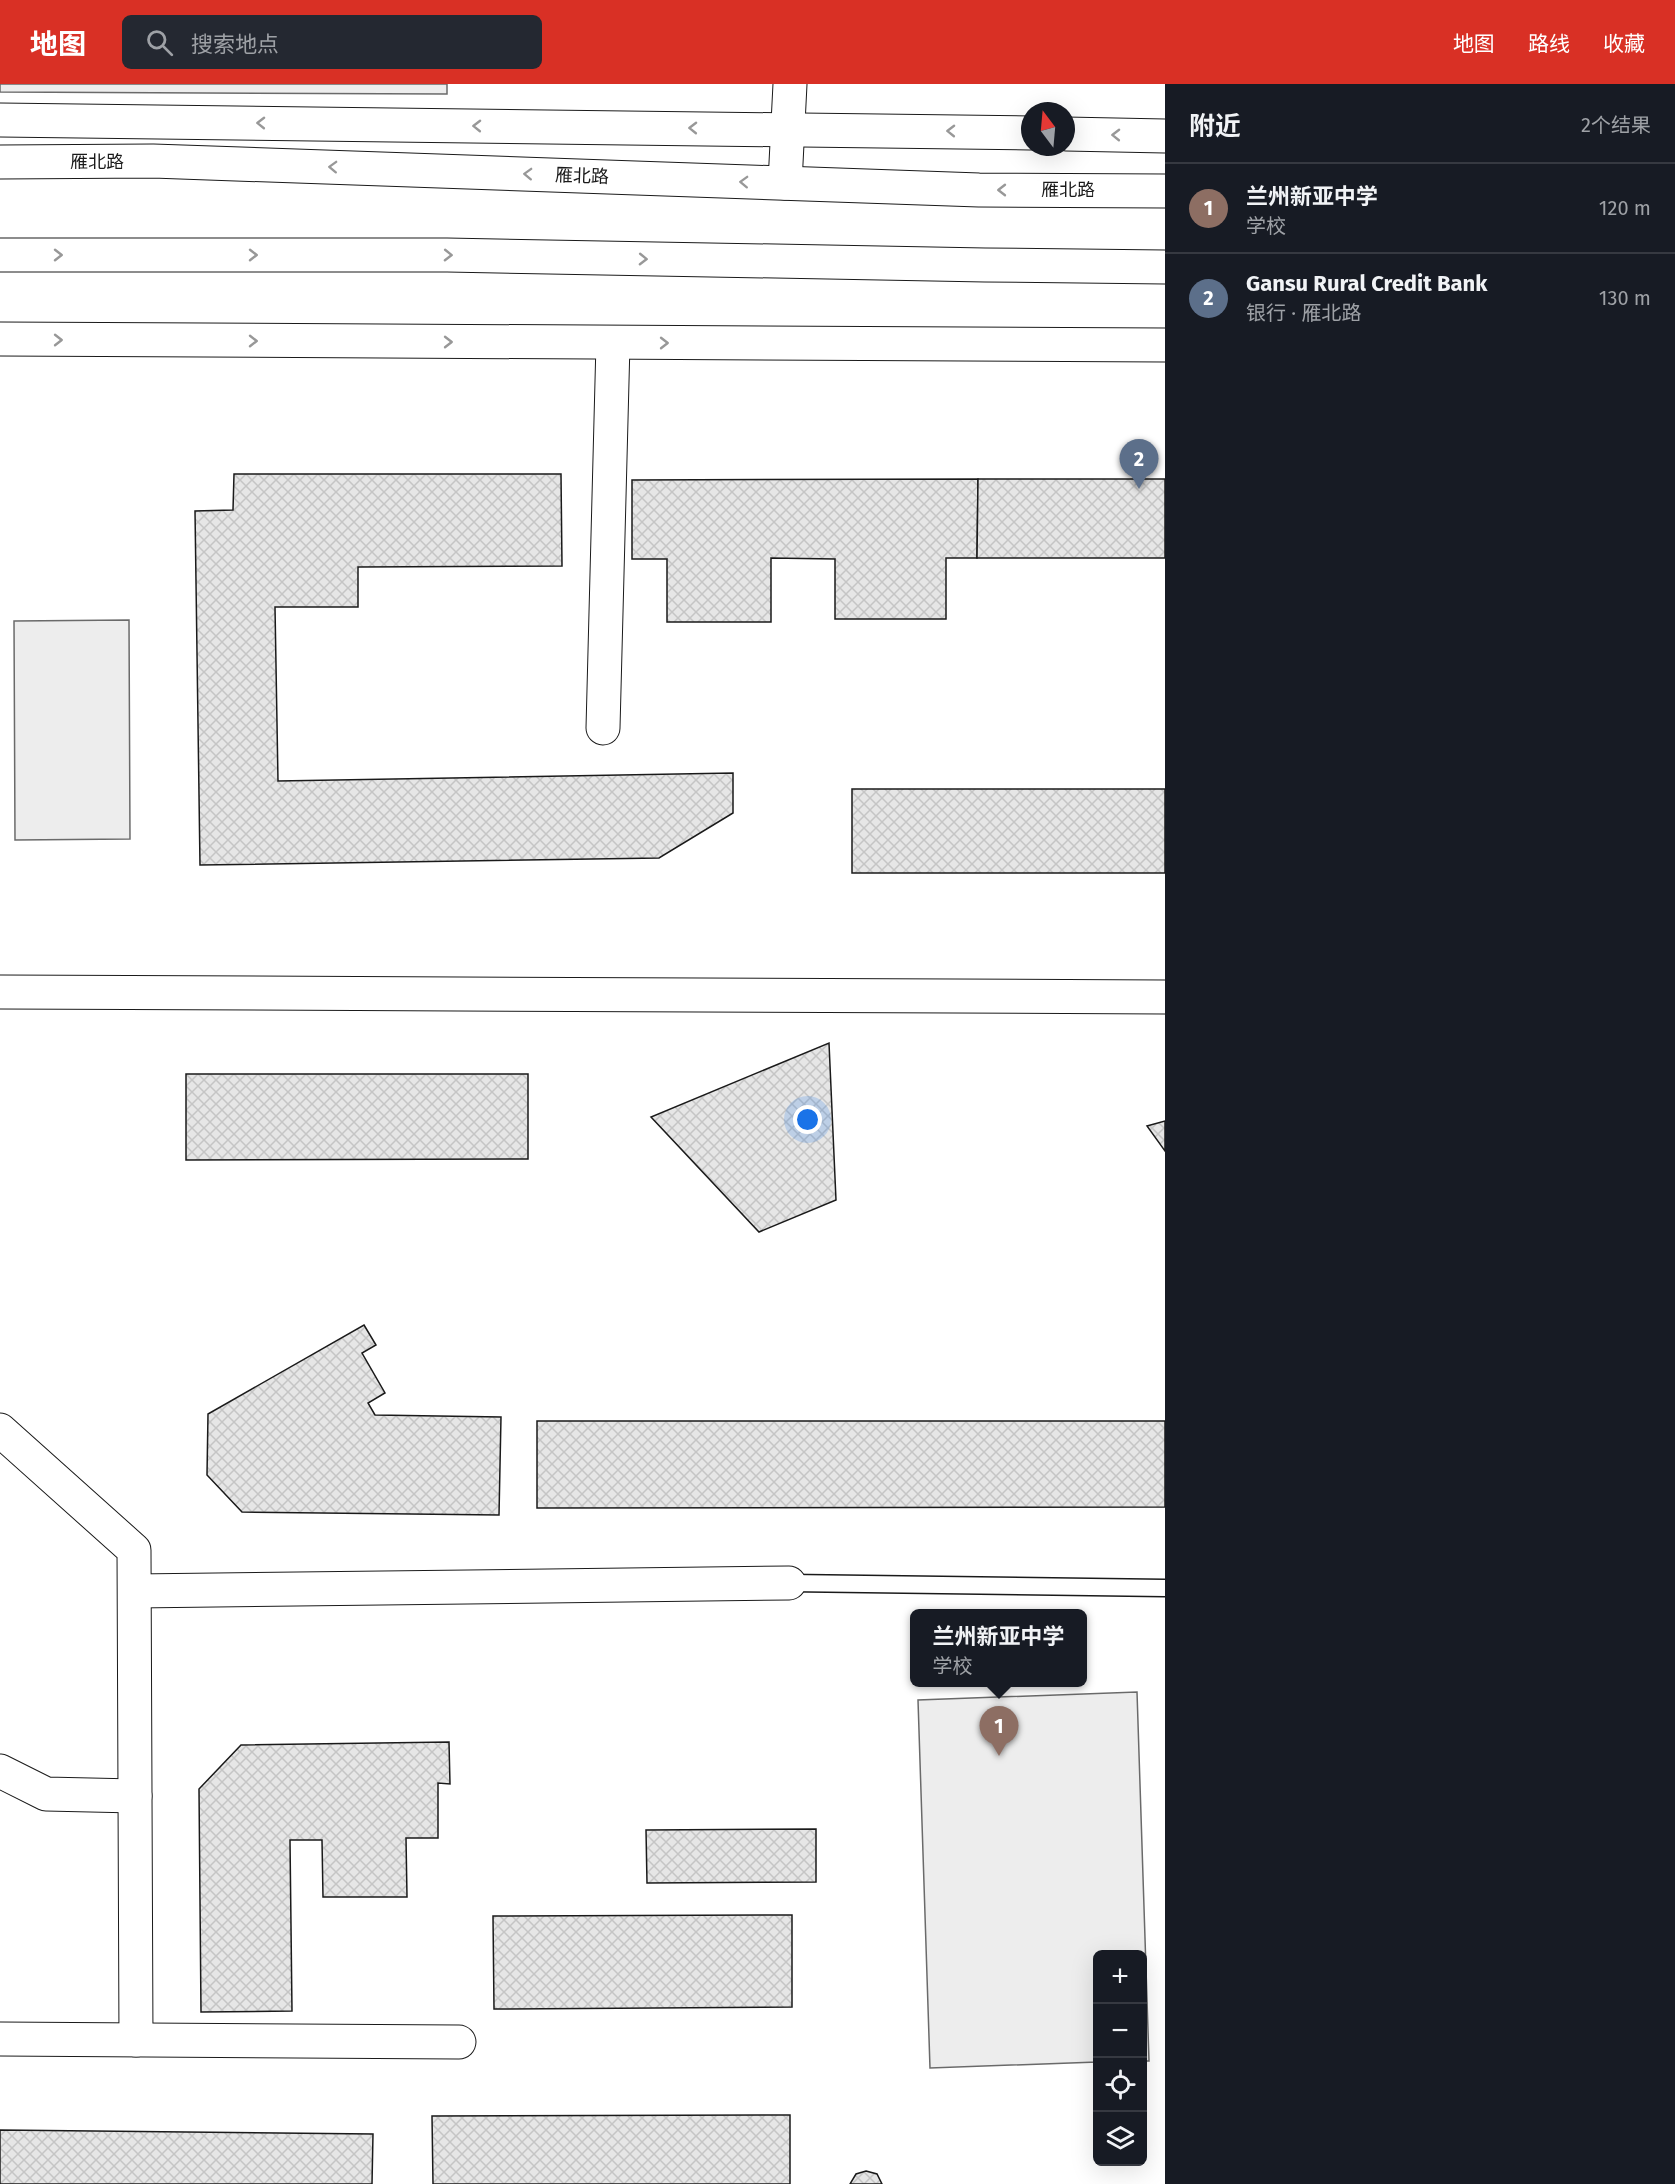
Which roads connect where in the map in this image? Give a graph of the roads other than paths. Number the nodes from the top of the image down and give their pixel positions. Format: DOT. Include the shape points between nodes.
graph roads {
  1 [pos="790,84"];
  2 [pos="0,120"];
  3 [pos="788,130"];
  4 [pos="1021,133"];
  5 [pos="1075,134"];
  6 [pos="1165,136"];
  7 [pos="0,162"];
  8 [pos="785,183"];
  9 [pos="1165,191"];
  10 [pos="0,255"];
  11 [pos="1165,267"];
  12 [pos="0,339"];
  13 [pos="613,343"];
  14 [pos="1165,345"];
  15 [pos="603,728"];
  16 [pos="0,992"];
  17 [pos="1165,997"];
  18 [pos="0,1430"];
  19 [pos="789,1583"];
  20 [pos="1165,1588"];
  21 [pos="135,1591"];
  22 [pos="0,1771"];
  23 [pos="135,1796"];
  24 [pos="0,2039"];
  25 [pos="136,2040"];
  26 [pos="459,2042"];
  1 -- 3 [label="street"];
  3 -- 2 [label="street, one-way"];
  4 -- 3 [label="street, one-way"];
  3 -- 8 [label="street"];
  6 -- 5 [label="street, one-way"];
  8 -- 7 [label="street, 雁北路, one-way" via="165,162"];
  9 -- 8 [label="street, 雁北路, one-way"];
  10 -- 11 [label="street, one-way" via="447,255"];
  12 -- 13 [label="street, one-way"];
  13 -- 14 [label="street, one-way"];
  13 -- 15 [label="street"];
  16 -- 17 [label="street"];
  18 -- 21 [label="street" via="134,1550"];
  19 -- 20 [label="lane"];
  19 -- 21 [label="street"];
  21 -- 23 [label="street"];
  22 -- 23 [label="street" via="45,1794"];
  23 -- 25 [label="street"];
  24 -- 25 [label="street"];
  25 -- 26 [label="street"];
}
